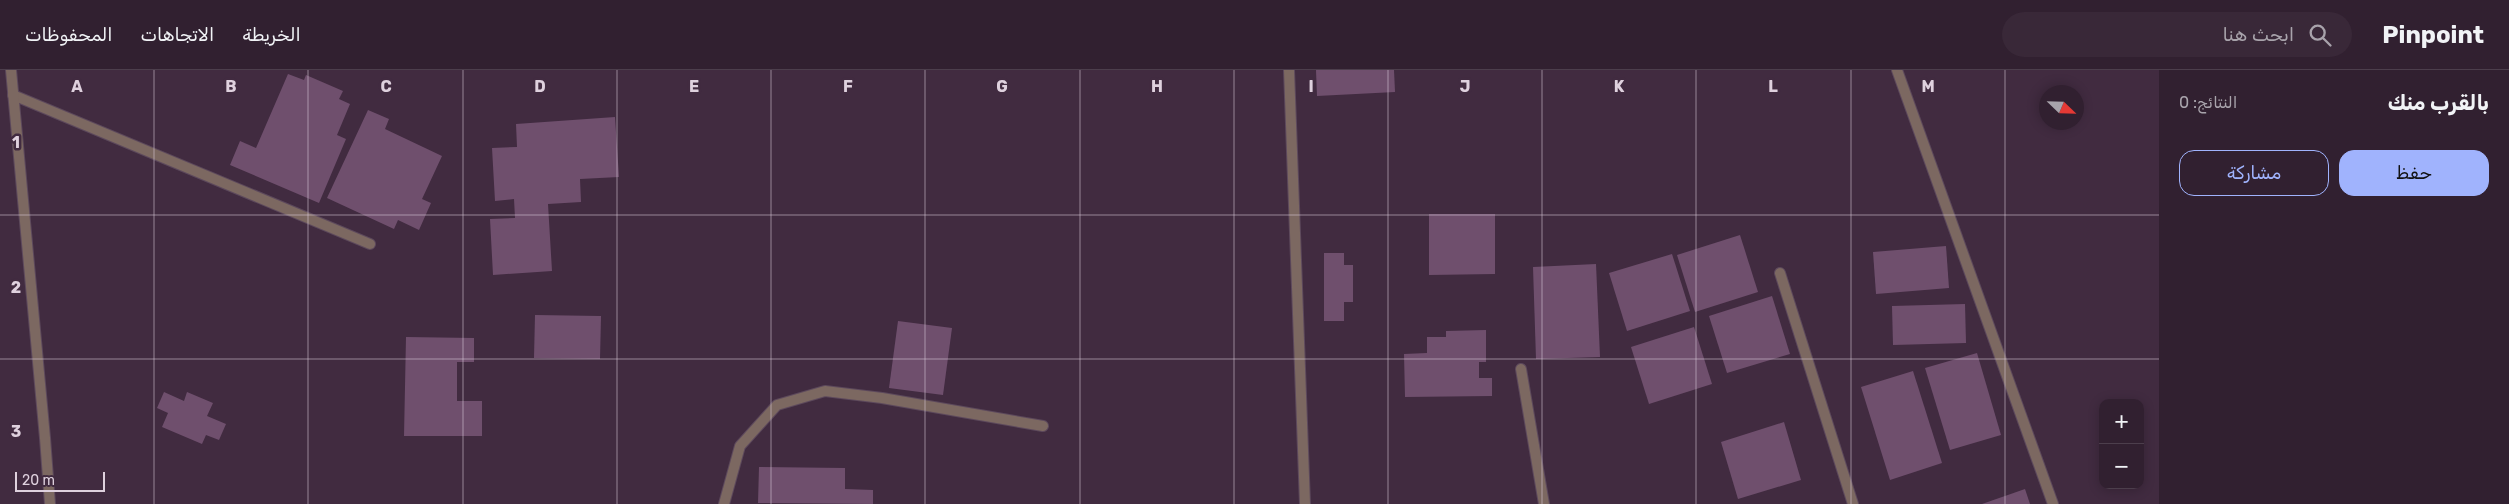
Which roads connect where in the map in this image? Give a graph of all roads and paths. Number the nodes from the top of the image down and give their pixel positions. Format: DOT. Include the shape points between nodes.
graph roads {
  1 [pos="10,70"];
  2 [pos="1289,70"];
  3 [pos="1897,70"];
  4 [pos="13,95"];
  5 [pos="370,244"];
  6 [pos="1780,274"];
  7 [pos="1521,368"];
  8 [pos="1043,426"];
  9 [pos="50,504"];
  10 [pos="724,504"];
  11 [pos="1305,504"];
  12 [pos="1544,504"];
  13 [pos="1853,504"];
  14 [pos="2053,504"];
  1 -- 4 [label="street"];
  2 -- 11 [label="street"];
  3 -- 14 [label="street"];
  4 -- 5 [label="street"];
  4 -- 9 [label="street"];
  6 -- 13 [label="street"];
  7 -- 12 [label="street"];
  8 -- 10 [label="street" via="825,391 777,405 752,432 740,446"];
}
